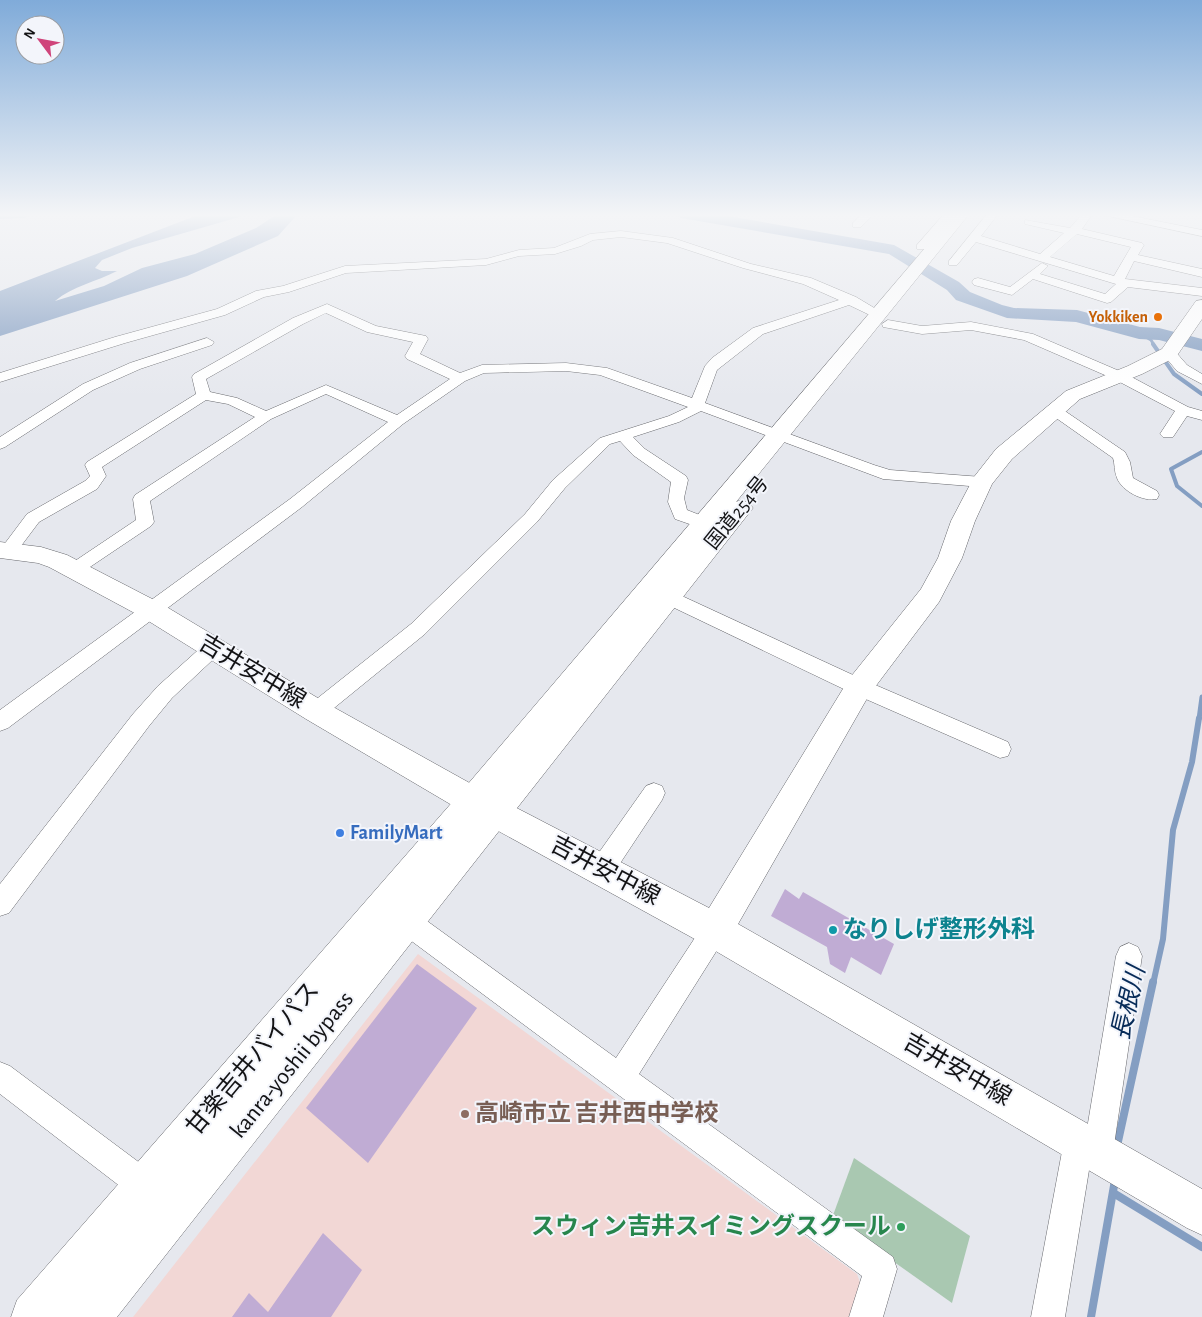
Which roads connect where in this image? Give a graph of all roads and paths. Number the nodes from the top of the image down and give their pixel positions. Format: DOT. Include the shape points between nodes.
graph roads {
  1 [pos="332,274"];
  2 [pos="781,274"];
  3 [pos="921,274"];
  4 [pos="1096,274"];
  5 [pos="1124,274"];
  6 [pos="1032,275"];
  7 [pos="978,282"];
  8 [pos="1121,282"];
  9 [pos="1202,292"];
  10 [pos="852,300"];
  11 [pos="1202,305"];
  12 [pos="884,319"];
  13 [pos="207,342"];
  14 [pos="1171,349"];
  15 [pos="1119,376"];
  16 [pos="0,378"];
  17 [pos="460,378"];
  18 [pos="1202,380"];
  19 [pos="204,395"];
  20 [pos="697,406"];
  21 [pos="1054,410"];
  22 [pos="1183,410"];
  23 [pos="266,416"];
  24 [pos="1202,416"];
  25 [pos="398,421"];
  26 [pos="622,434"];
  27 [pos="1168,434"];
  28 [pos="788,437"];
  29 [pos="0,444"];
  30 [pos="982,482"];
  31 [pos="1151,495"];
  32 [pos="704,523"];
  33 [pos="4,550"];
  34 [pos="75,569"];
  35 [pos="669,596"];
  36 [pos="151,610"];
  37 [pos="213,648"];
  38 [pos="859,687"];
  39 [pos="316,711"];
  40 [pos="0,722"];
  41 [pos="1000,749"];
  42 [pos="654,793"];
  43 [pos="484,806"];
  44 [pos="602,869"];
  45 [pos="0,904"];
  46 [pos="407,922"];
  47 [pos="715,930"];
  48 [pos="1129,956"];
  49 [pos="0,1076"];
  50 [pos="620,1078"];
  51 [pos="1088,1146"];
  52 [pos="145,1186"];
  53 [pos="1202,1213"];
  54 [pos="34,1317"];
  55 [pos="87,1317"];
  56 [pos="866,1317"];
  57 [pos="1048,1317"];
  1 -- 16 [label="street" via="285,290 254,296 221,312"];
  2 -- 10 [label="street" via="808,281"];
  3 -- 12 [label="main road, 国道254号"];
  4 -- 8 [label="street"];
  5 -- 8 [label="street"];
  6 -- 7 [label="street" via="1008,291"];
  6 -- 8 [label="street" via="1107,299"];
  8 -- 9 [label="street"];
  10 -- 12 [label="street"];
  10 -- 20 [label="street" via="758,331 710,369"];
  11 -- 14 [label="main road"];
  12 -- 15 [label="street" via="922,330 971,326 1019,335"];
  12 -- 28 [label="main road, 国道254号"];
  13 -- 29 [label="street" via="135,366 88,387"];
  14 -- 15 [label="main road"];
  14 -- 18 [label="street" via="1182,368"];
  15 -- 21 [label="main road" via="1073,395"];
  15 -- 22 [label="street"];
  17 -- 19 [label="street" via="412,356 421,340 382,334 348,322 327,308 199,377"];
  17 -- 20 [label="street" via="492,368 587,368 653,387"];
  17 -- 25 [label="street"];
  19 -- 23 [label="street" via="232,401"];
  19 -- 33 [label="street" via="93,465 98,476 91,485 33,518"];
  20 -- 26 [label="street" via="674,419"];
  20 -- 28 [label="street"];
  21 -- 30 [label="main road" via="1004,454"];
  21 -- 31 [label="street" via="1114,450 1123,461 1128,484"];
  22 -- 24 [label="street"];
  22 -- 27 [label="street"];
  23 -- 25 [label="street" via="326,390"];
  23 -- 34 [label="street" via="141,499 145,522"];
  25 -- 36 [label="street" via="296,503"];
  26 -- 32 [label="street" via="639,452 680,480 675,496 681,515"];
  26 -- 39 [label="street" via="594,450 559,484 531,518 418,629"];
  28 -- 30 [label="street" via="889,475"];
  28 -- 32 [label="main road, 国道254号"];
  28 -- 35 [label="main road, 国道254号"];
  30 -- 38 [label="main road" via="962,520 950,558 930,595"];
  32 -- 43 [label="main road, 国道254号"];
  33 -- 34 [label="main road, 吉井安中線" via="41,556"];
  34 -- 36 [label="main road, 吉井安中線"];
  35 -- 38 [label="street"];
  35 -- 43 [label="main road, 国道254号"];
  36 -- 37 [label="main road, 吉井安中線"];
  36 -- 40 [label="street"];
  37 -- 39 [label="main road, 吉井安中線"];
  37 -- 45 [label="street" via="165,692 141,720"];
  38 -- 41 [label="street"];
  38 -- 47 [label="main road"];
  39 -- 43 [label="main road, 吉井安中線"];
  42 -- 44 [label="street"];
  43 -- 44 [label="main road, 吉井安中線"];
  43 -- 46 [label="main road, kanra-yoshii bypass"];
  43 -- 52 [label="main road, 甘楽吉井バイパス"];
  44 -- 47 [label="main road, 吉井安中線"];
  46 -- 50 [label="street"];
  46 -- 55 [label="main road, kanra-yoshii bypass"];
  47 -- 50 [label="street"];
  47 -- 51 [label="main road, 吉井安中線"];
  48 -- 51 [label="street"];
  49 -- 52 [label="street"];
  50 -- 56 [label="street" via="880,1269"];
  51 -- 53 [label="main road, 吉井安中線"];
  51 -- 57 [label="street"];
  52 -- 54 [label="main road, 甘楽吉井バイパス"];
}
